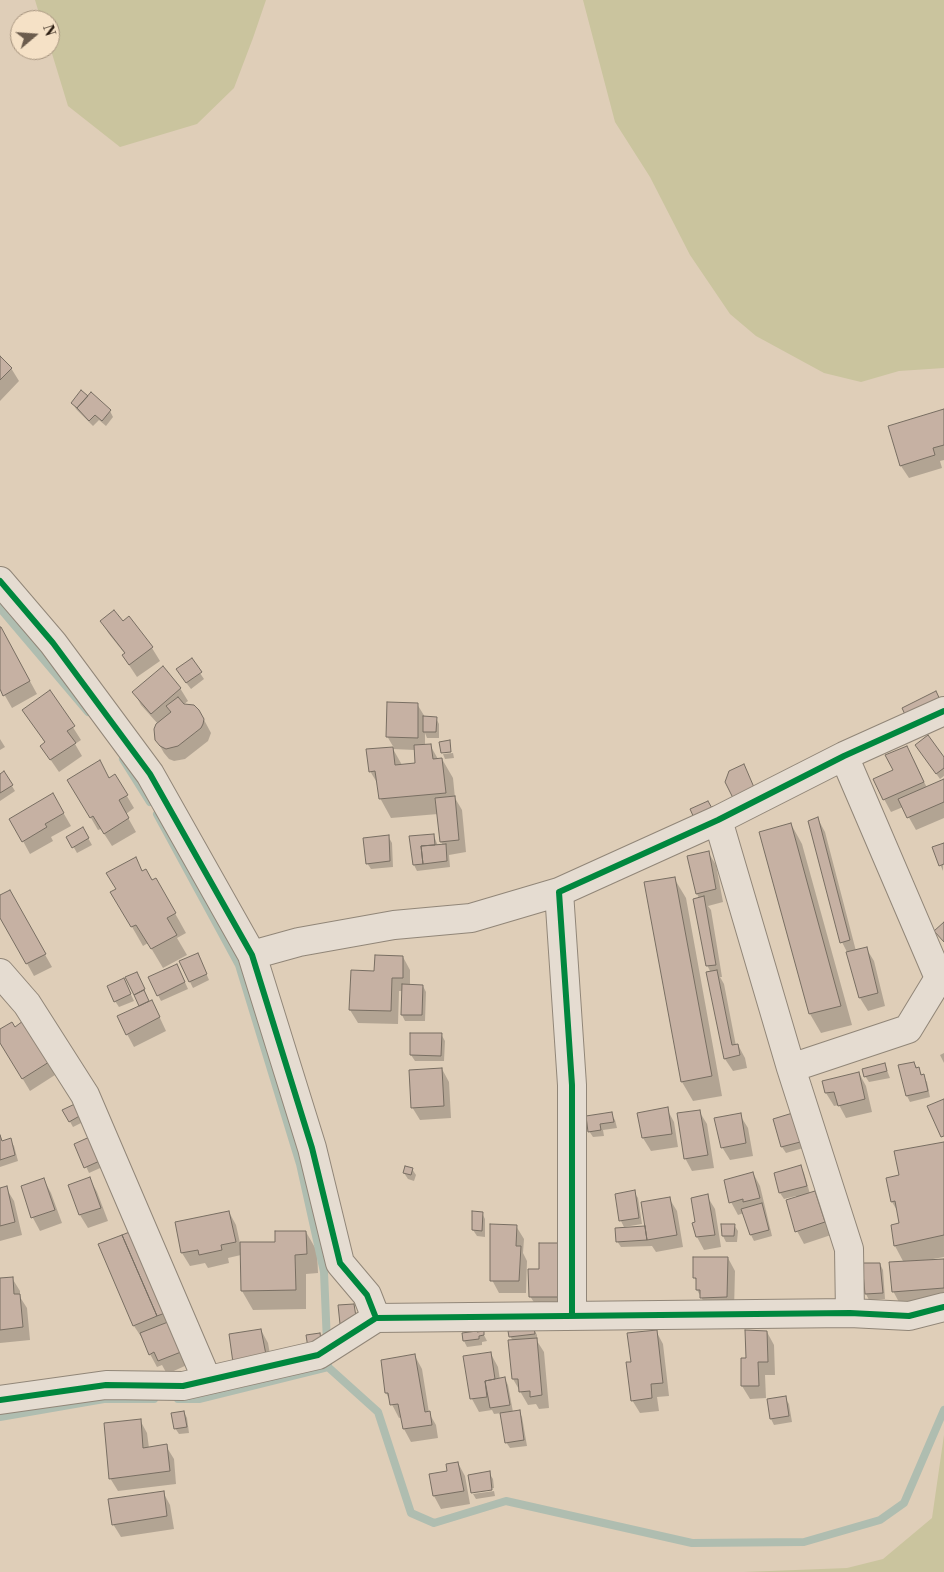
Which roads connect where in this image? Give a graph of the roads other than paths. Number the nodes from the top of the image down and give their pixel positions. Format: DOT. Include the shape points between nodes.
graph roads {
  1 [pos="0,581"];
  2 [pos="944,711"];
  3 [pos="844,756"];
  4 [pos="718,820"];
  5 [pos="559,892"];
  6 [pos="252,955"];
  7 [pos="942,976"];
  8 [pos="3,982"];
  9 [pos="791,1068"];
  10 [pos="944,1307"];
  11 [pos="850,1313"];
  12 [pos="572,1316"];
  13 [pos="376,1318"];
  14 [pos="207,1380"];
  15 [pos="0,1400"];
  1 -- 6 [label="street" via="53,643 150,774"];
  2 -- 3 [label="street"];
  3 -- 4 [label="street"];
  3 -- 7 [label="street"];
  4 -- 5 [label="street"];
  4 -- 9 [label="street"];
  5 -- 6 [label="street" via="471,918 394,925 298,942"];
  5 -- 12 [label="street" via="572,1085"];
  6 -- 13 [label="street" via="312,1148 340,1263 367,1295"];
  7 -- 9 [label="street" via="908,1029"];
  8 -- 14 [label="street" via="27,1004 85,1095"];
  9 -- 11 [label="street" via="849,1249"];
  10 -- 11 [label="street" via="909,1316"];
  11 -- 12 [label="street"];
  12 -- 13 [label="street"];
  13 -- 14 [label="street" via="318,1355"];
  14 -- 15 [label="street" via="182,1386 106,1385"];
}
